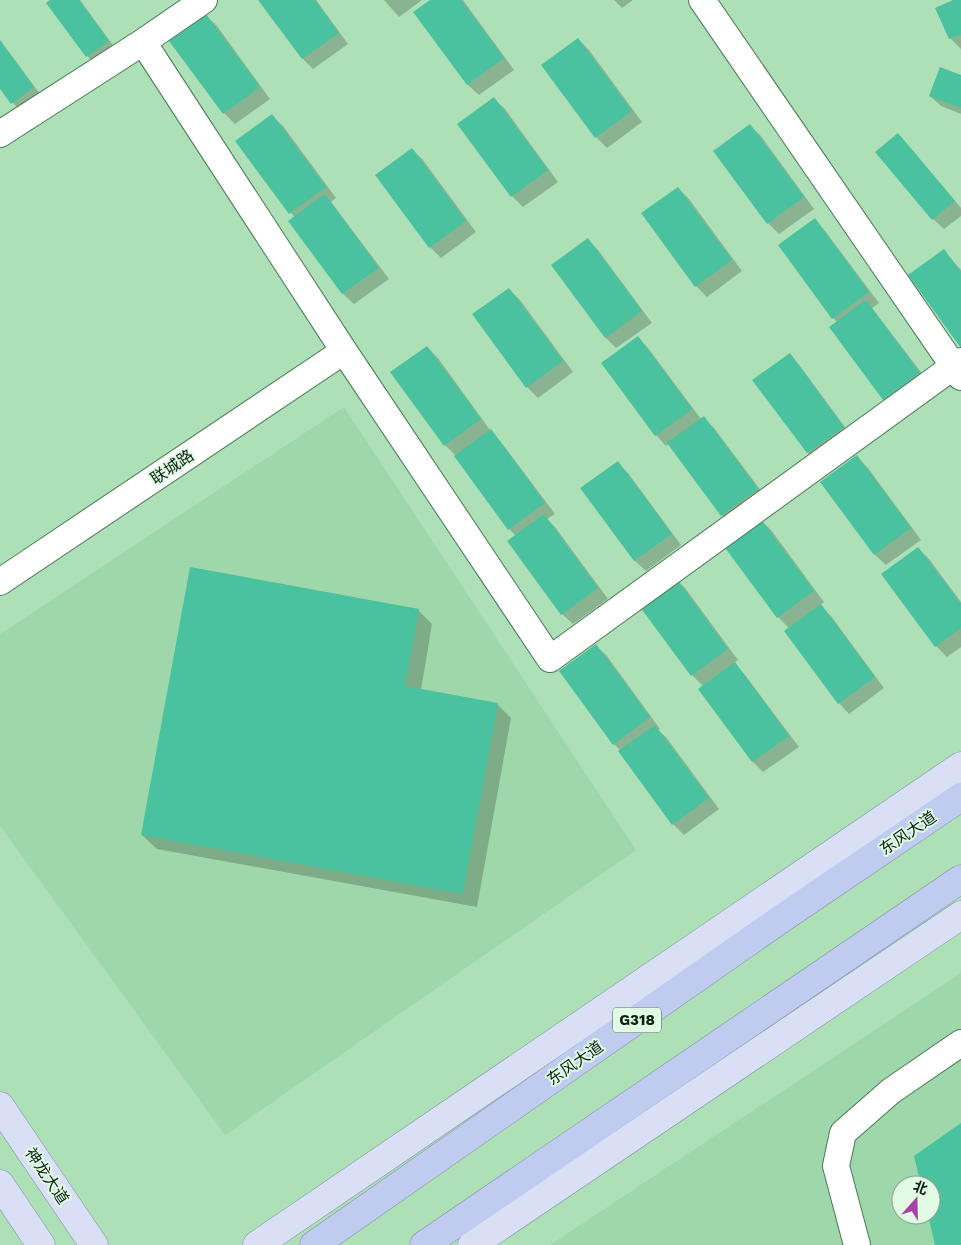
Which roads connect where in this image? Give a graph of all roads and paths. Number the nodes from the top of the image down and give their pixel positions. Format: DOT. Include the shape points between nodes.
graph roads {
  1 [pos="204,0"];
  2 [pos="702,0"];
  3 [pos="143,42"];
  4 [pos="0,134"];
  5 [pos="344,351"];
  6 [pos="959,368"];
  7 [pos="0,582"];
  8 [pos="961,766"];
  9 [pos="961,797"];
  10 [pos="961,879"];
  11 [pos="961,915"];
  12 [pos="961,1043"];
  13 [pos="0,1106"];
  14 [pos="0,1184"];
  15 [pos="42,1245"];
  16 [pos="94,1245"];
  17 [pos="257,1245"];
  18 [pos="314,1245"];
  19 [pos="424,1245"];
  20 [pos="472,1245"];
  21 [pos="857,1245"];
  1 -- 3 [label="street"];
  2 -- 6 [label="street"];
  3 -- 4 [label="street"];
  3 -- 5 [label="street"];
  5 -- 6 [label="street" via="550,659"];
  5 -- 7 [label="street, 联城路"];
  8 -- 17 [label="main road"];
  9 -- 18 [label="highway, 东风大道 / G318" via="764,930"];
  10 -- 19 [label="highway"];
  11 -- 20 [label="main road"];
  12 -- 21 [label="street" via="892,1091 844,1133 836,1166"];
  13 -- 16 [label="main road, 神龙大道"];
  14 -- 15 [label="main road"];
}
